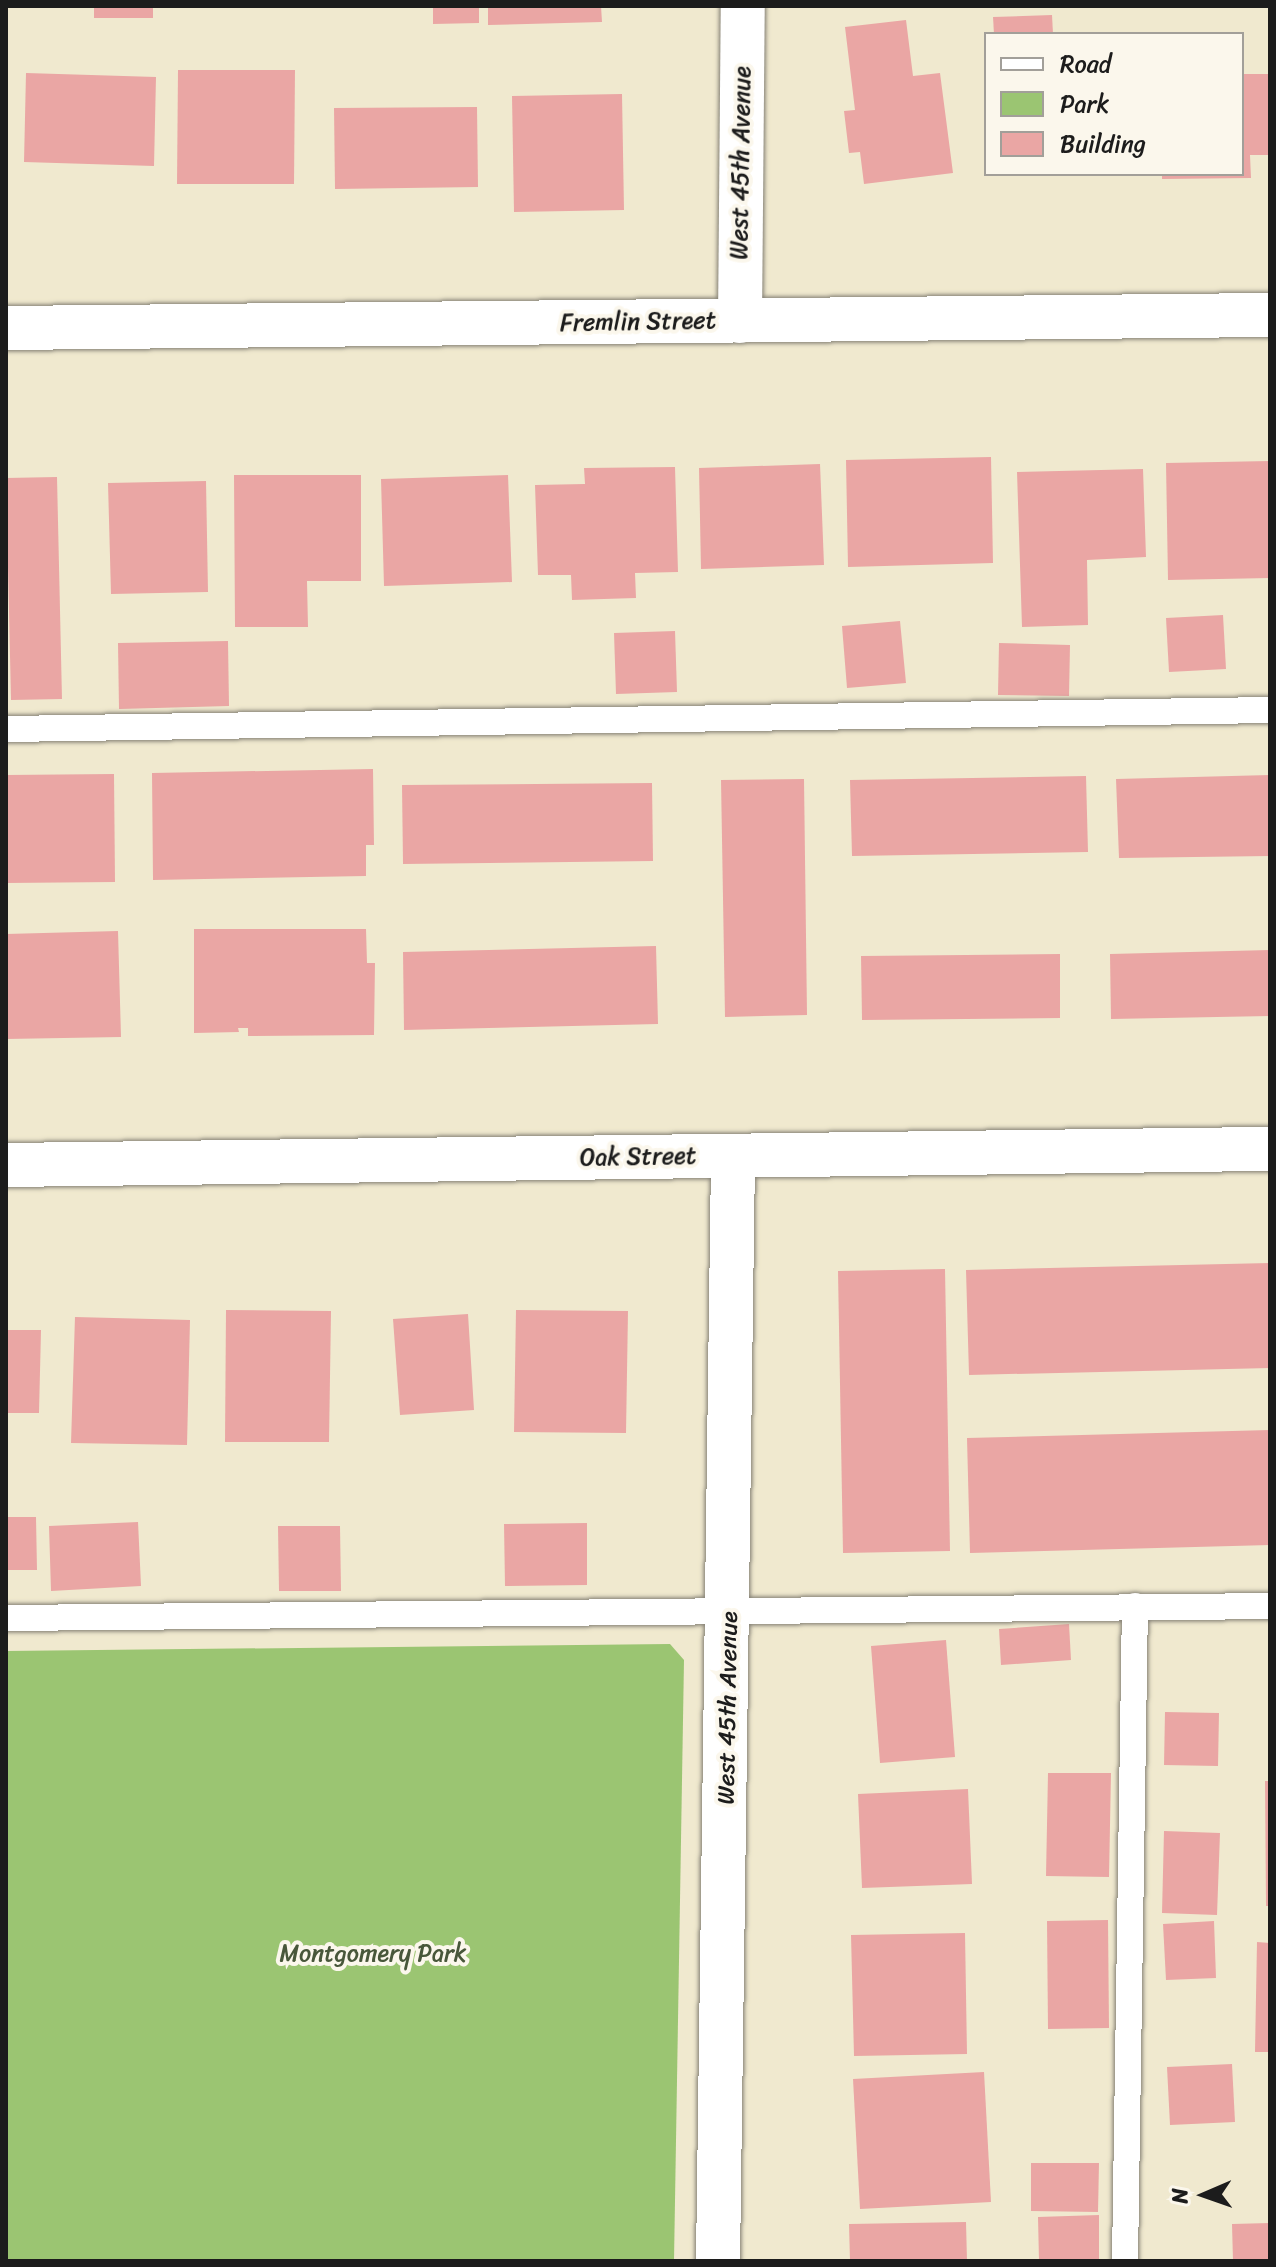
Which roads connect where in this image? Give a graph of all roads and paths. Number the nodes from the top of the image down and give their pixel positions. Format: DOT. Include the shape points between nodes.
graph roads {
  1 [pos="743,6"];
  2 [pos="1270,315"];
  3 [pos="740,321"];
  4 [pos="6,328"];
  5 [pos="1270,710"];
  6 [pos="6,729"];
  7 [pos="1270,1149"];
  8 [pos="733,1156"];
  9 [pos="6,1165"];
  10 [pos="1135,1606"];
  11 [pos="1270,1606"];
  12 [pos="730,1609"];
  13 [pos="6,1618"];
  14 [pos="718,2261"];
  15 [pos="1125,2261"];
  1 -- 3 [label="street, West 45th Avenue"];
  2 -- 3 [label="street, Fremlin Street"];
  3 -- 4 [label="street, Fremlin Street"];
  5 -- 6 [label="lane"];
  7 -- 8 [label="street, Oak Street"];
  8 -- 9 [label="street, Oak Street"];
  8 -- 12 [label="street, West 45th Avenue"];
  10 -- 11 [label="lane"];
  10 -- 12 [label="lane"];
  10 -- 15 [label="lane"];
  12 -- 13 [label="lane"];
  12 -- 14 [label="street, West 45th Avenue"];
}
